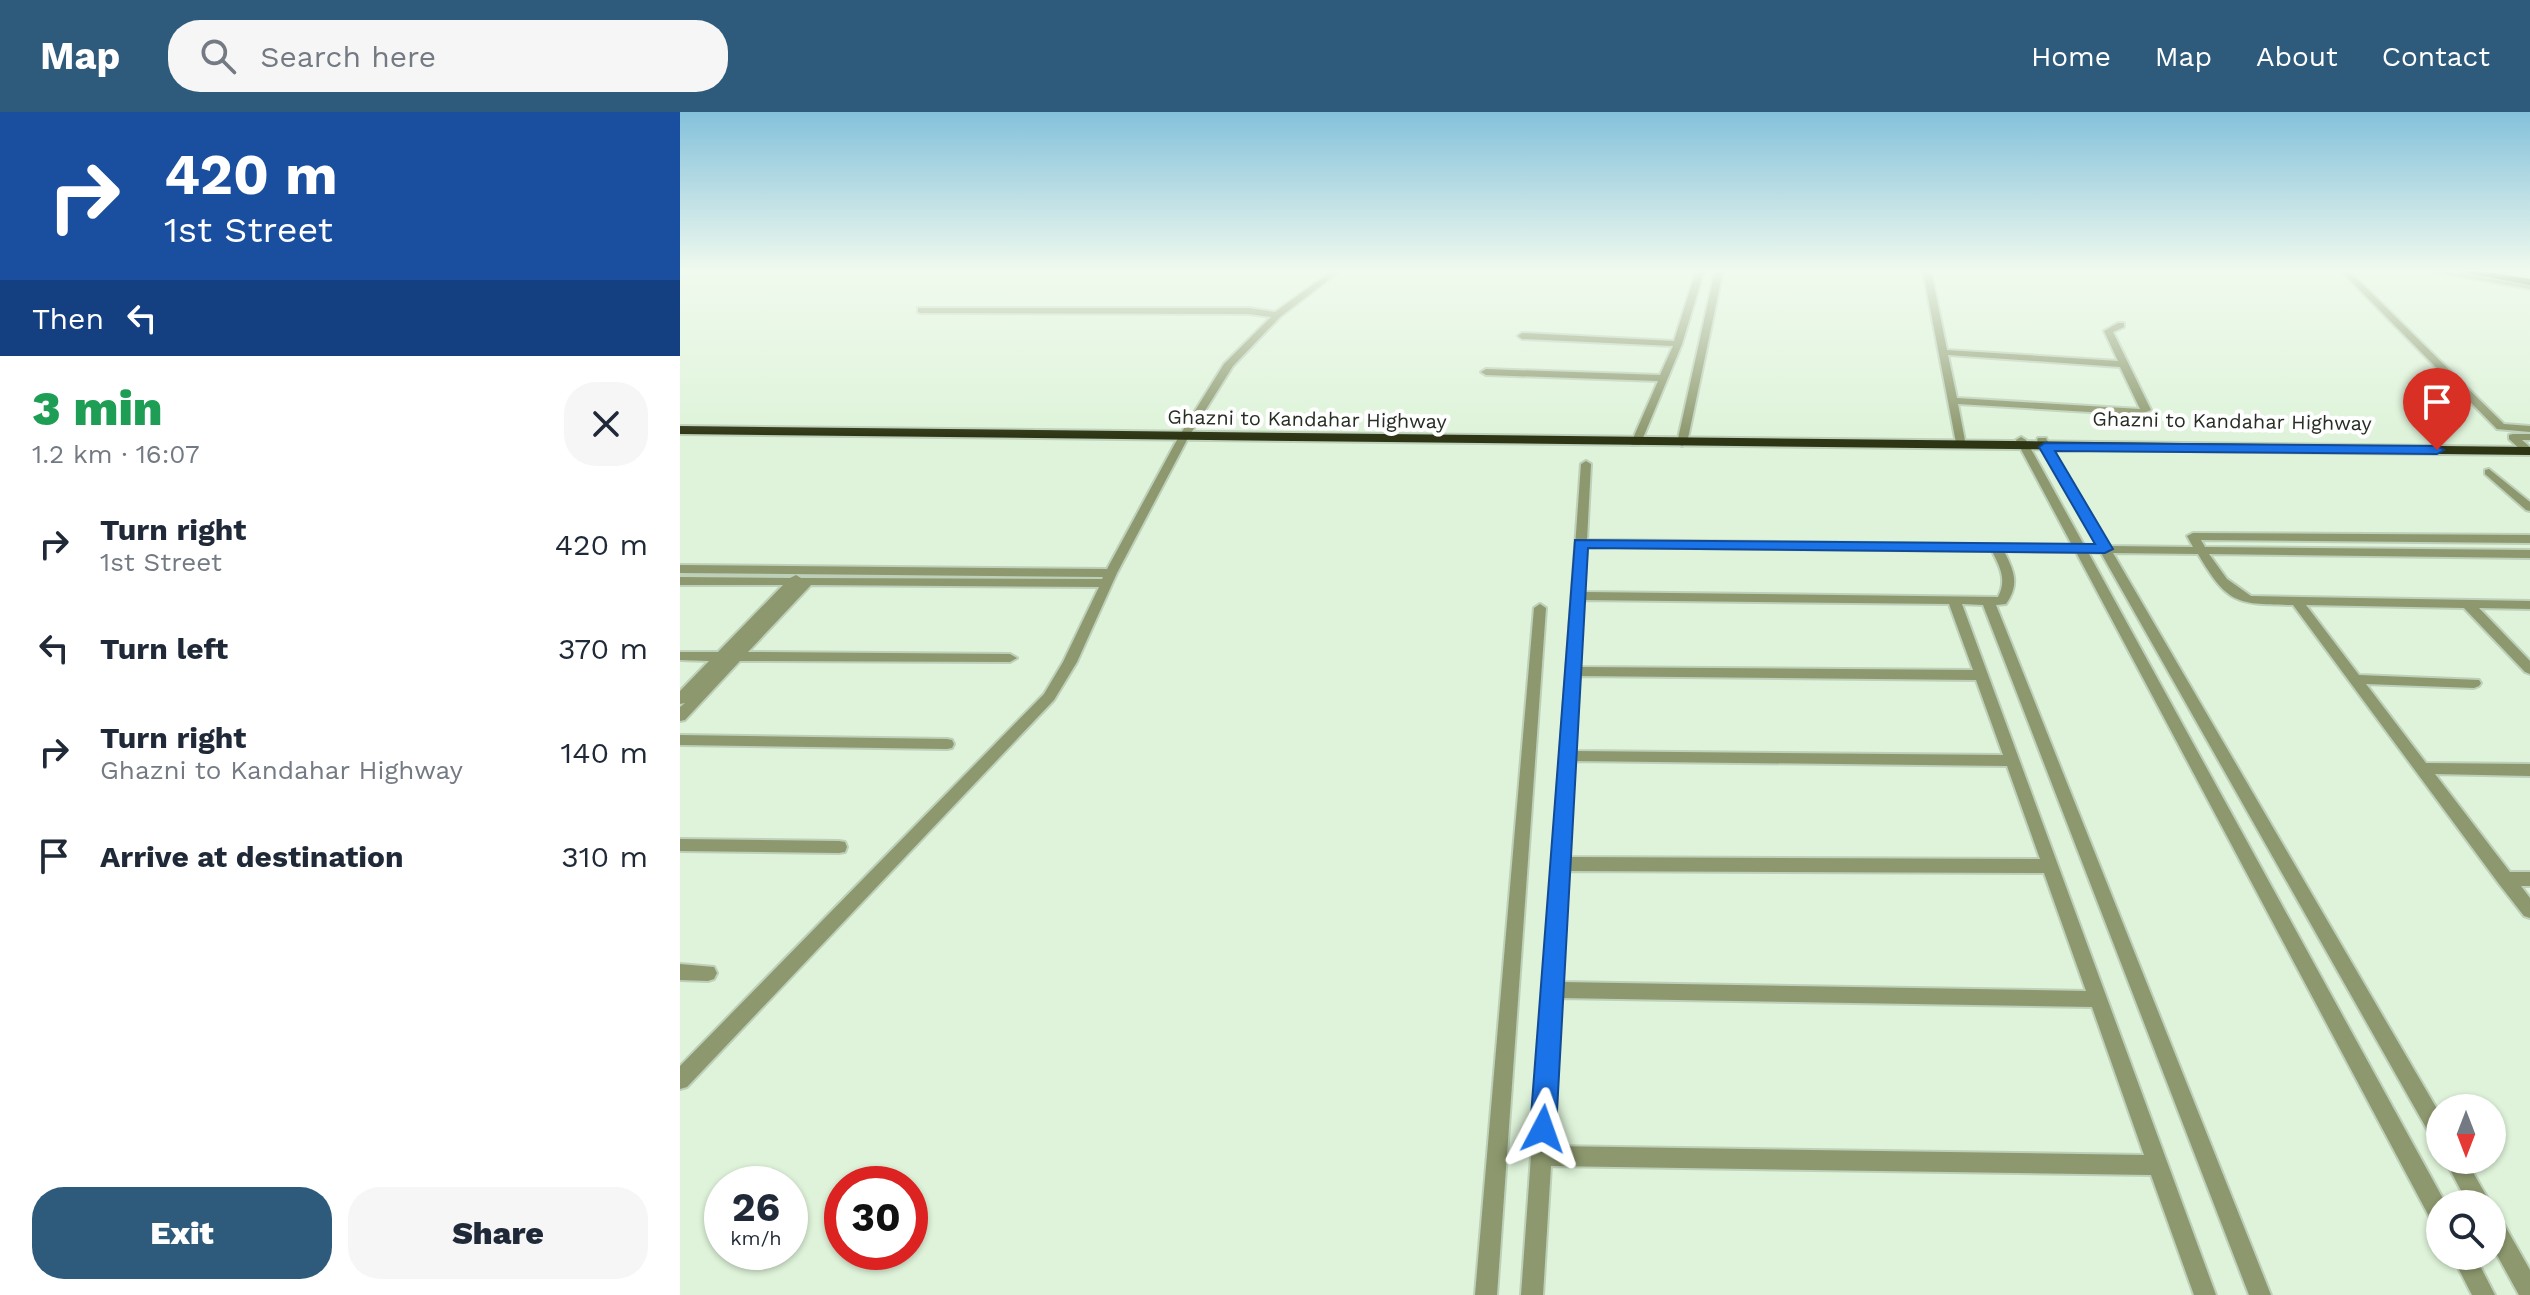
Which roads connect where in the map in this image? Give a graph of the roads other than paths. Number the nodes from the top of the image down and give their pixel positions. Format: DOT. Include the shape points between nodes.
graph roads {
  1 [pos="1266,326"];
  2 [pos="1683,326"];
  3 [pos="1707,326"];
  4 [pos="1938,326"];
  5 [pos="2118,326"];
  6 [pos="2400,326"];
  7 [pos="1522,336"];
  8 [pos="1678,344"];
  9 [pos="1943,352"];
  10 [pos="2124,364"];
  11 [pos="1486,372"];
  12 [pos="1663,378"];
  13 [pos="1953,401"];
  14 [pos="2530,429"];
  15 [pos="680,430"];
  16 [pos="1183,438"];
  17 [pos="1636,443"];
  18 [pos="1682,443"];
  19 [pos="1961,443"];
  20 [pos="2022,444"];
  21 [pos="2044,444"];
  22 [pos="2528,446"];
  23 [pos="1586,464"];
  24 [pos="2489,472"];
  25 [pos="2530,508"];
  26 [pos="2530,539"];
  27 [pos="1580,543"];
  28 [pos="1996,547"];
  29 [pos="2080,548"];
  30 [pos="2105,549"];
  31 [pos="2201,550"];
  32 [pos="2530,554"];
  33 [pos="680,569"];
  34 [pos="805,576"];
  35 [pos="1109,578"];
  36 [pos="680,581"];
  37 [pos="1577,596"];
  38 [pos="1954,600"];
  39 [pos="1988,601"];
  40 [pos="2298,603"];
  41 [pos="2468,604"];
  42 [pos="2530,605"];
  43 [pos="1540,608"];
  44 [pos="680,656"];
  45 [pos="729,657"];
  46 [pos="1010,658"];
  47 [pos="2530,669"];
  48 [pos="1572,671"];
  49 [pos="1981,675"];
  50 [pos="2354,679"];
  51 [pos="2474,683"];
  52 [pos="680,699"];
  53 [pos="680,716"];
  54 [pos="680,740"];
  55 [pos="947,744"];
  56 [pos="1567,756"];
  57 [pos="2012,761"];
  58 [pos="2422,768"];
  59 [pos="2530,770"];
  60 [pos="680,845"];
  61 [pos="839,847"];
  62 [pos="1560,864"];
  63 [pos="2050,866"];
  64 [pos="2505,879"];
  65 [pos="2530,879"];
  66 [pos="2530,911"];
  67 [pos="680,972"];
  68 [pos="708,973"];
  69 [pos="1552,990"];
  70 [pos="2098,999"];
  71 [pos="680,1080"];
  72 [pos="2426,1109"];
  73 [pos="1541,1156"];
  74 [pos="2158,1165"];
  75 [pos="2427,1190"];
  76 [pos="2506,1250"];
  77 [pos="2471,1270"];
  78 [pos="2530,1292"];
  79 [pos="1486,1295"];
  80 [pos="1532,1295"];
  81 [pos="2205,1295"];
  82 [pos="2260,1295"];
  83 [pos="2484,1295"];
  1 -- 16 [label="street" via="1229,364"];
  2 -- 8 [label="street"];
  3 -- 18 [label="street"];
  4 -- 9 [label="street"];
  5 -- 10 [label="street" via="2108,331"];
  6 -- 14 [label="street" via="2501,427"];
  7 -- 8 [label="street"];
  8 -- 12 [label="street"];
  9 -- 10 [label="street"];
  9 -- 13 [label="street"];
  10 -- 13 [label="street" via="2146,410"];
  11 -- 12 [label="street"];
  12 -- 17 [label="street"];
  13 -- 19 [label="street"];
  15 -- 16 [label="highway, Ghazni to Kandahar Highway"];
  16 -- 17 [label="highway, Ghazni to Kandahar Highway"];
  16 -- 35 [label="street"];
  17 -- 18 [label="highway, Ghazni to Kandahar Highway"];
  18 -- 19 [label="highway, Ghazni to Kandahar Highway"];
  19 -- 20 [label="highway, Ghazni to Kandahar Highway"];
  20 -- 21 [label="highway, Ghazni to Kandahar Highway"];
  20 -- 29 [label="street"];
  21 -- 22 [label="highway, Ghazni to Kandahar Highway"];
  21 -- 30 [label="street"];
  23 -- 27 [label="street"];
  24 -- 25 [label="street"];
  26 -- 31 [label="street" via="2193,536"];
  27 -- 28 [label="street"];
  27 -- 37 [label="street"];
  28 -- 29 [label="street"];
  28 -- 39 [label="street" via="2012,581 2002,601"];
  29 -- 30 [label="street"];
  29 -- 75 [label="street"];
  30 -- 31 [label="street"];
  30 -- 72 [label="street"];
  31 -- 32 [label="street"];
  31 -- 40 [label="street" via="2236,596"];
  33 -- 34 [label="street"];
  34 -- 35 [label="street"];
  34 -- 36 [label="street"];
  34 -- 45 [label="street"];
  35 -- 71 [label="street" via="1049,697"];
  37 -- 38 [label="street"];
  37 -- 48 [label="street"];
  38 -- 39 [label="street"];
  38 -- 49 [label="street"];
  39 -- 82 [label="street"];
  40 -- 41 [label="street"];
  40 -- 50 [label="street"];
  41 -- 42 [label="street"];
  41 -- 47 [label="street"];
  43 -- 79 [label="street"];
  44 -- 45 [label="street"];
  45 -- 46 [label="street"];
  45 -- 52 [label="street"];
  45 -- 53 [label="street"];
  48 -- 49 [label="street"];
  48 -- 56 [label="street"];
  49 -- 57 [label="street"];
  50 -- 51 [label="street"];
  50 -- 58 [label="street"];
  54 -- 55 [label="street"];
  56 -- 57 [label="street"];
  56 -- 62 [label="street"];
  57 -- 63 [label="street"];
  58 -- 59 [label="street"];
  58 -- 64 [label="street"];
  60 -- 61 [label="street"];
  62 -- 63 [label="street"];
  62 -- 69 [label="street"];
  63 -- 70 [label="street"];
  64 -- 65 [label="street"];
  64 -- 66 [label="street"];
  67 -- 68 [label="street"];
  69 -- 70 [label="street"];
  69 -- 73 [label="street"];
  70 -- 74 [label="street"];
  73 -- 74 [label="street"];
  73 -- 80 [label="street"];
  74 -- 81 [label="street"];
  76 -- 78 [label="street"];
  77 -- 83 [label="street"];
}
